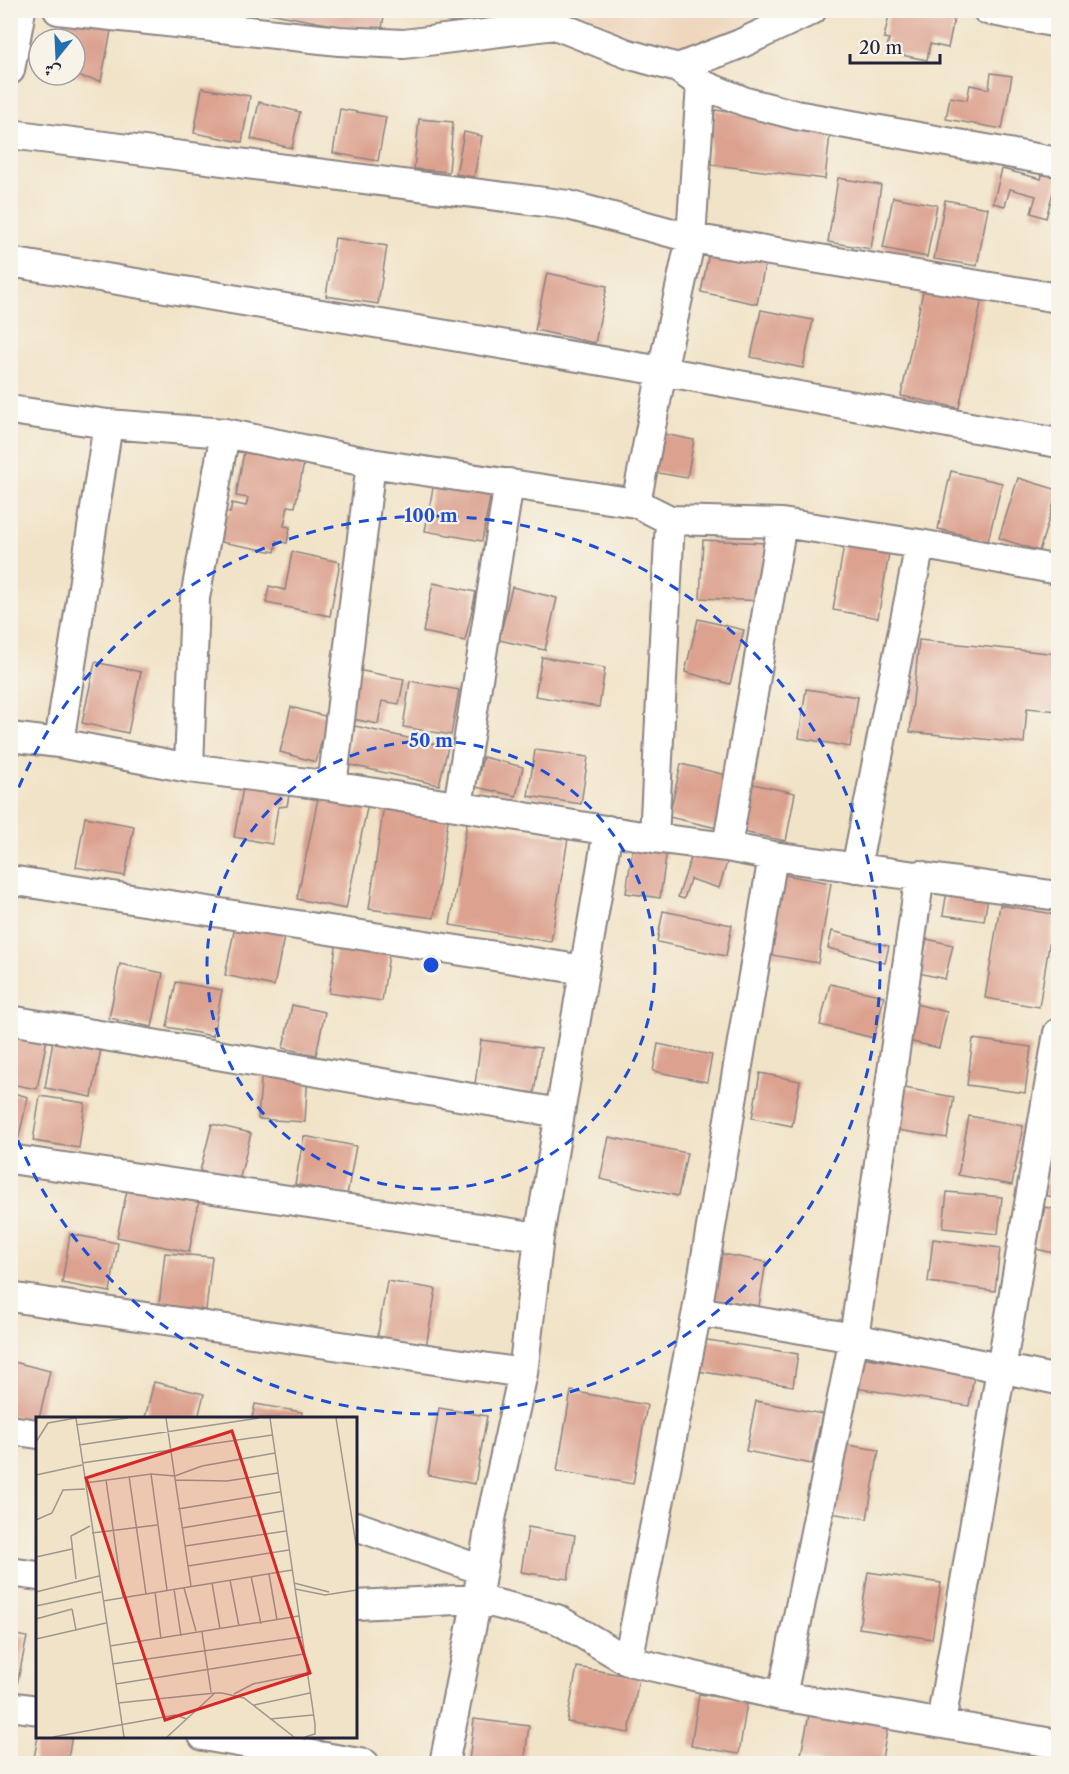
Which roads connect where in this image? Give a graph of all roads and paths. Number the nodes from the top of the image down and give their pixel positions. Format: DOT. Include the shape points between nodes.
graph roads {
  1 [pos="21,10"];
  2 [pos="58,10"];
  3 [pos="813,10"];
  4 [pos="987,10"];
  5 [pos="546,18"];
  6 [pos="1059,23"];
  7 [pos="10,70"];
  8 [pos="690,76"];
  9 [pos="10,134"];
  10 [pos="1059,162"];
  11 [pos="691,238"];
  12 [pos="10,262"];
  13 [pos="1059,298"];
  14 [pos="662,371"];
  15 [pos="10,410"];
  16 [pos="108,424"];
  17 [pos="225,433"];
  18 [pos="1059,444"];
  19 [pos="371,463"];
  20 [pos="509,483"];
  21 [pos="636,503"];
  22 [pos="670,520"];
  23 [pos="782,523"];
  24 [pos="920,544"];
  25 [pos="1059,570"];
  26 [pos="10,737"];
  27 [pos="59,744"];
  28 [pos="189,768"];
  29 [pos="332,786"];
  30 [pos="458,806"];
  31 [pos="608,830"];
  32 [pos="654,837"];
  33 [pos="727,847"];
  34 [pos="773,856"];
  35 [pos="856,868"];
  36 [pos="920,875"];
  37 [pos="10,880"];
  38 [pos="1059,896"];
  39 [pos="584,970"];
  40 [pos="10,1020"];
  41 [pos="1059,1033"];
  42 [pos="560,1113"];
  43 [pos="10,1159"];
  44 [pos="539,1238"];
  45 [pos="10,1297"];
  46 [pos="697,1311"];
  47 [pos="854,1338"];
  48 [pos="1001,1368"];
  49 [pos="523,1373"];
  50 [pos="1059,1380"];
  51 [pos="10,1430"];
  52 [pos="36,1434"];
  53 [pos="357,1526"];
  54 [pos="482,1570"];
  55 [pos="10,1572"];
  56 [pos="36,1576"];
  57 [pos="477,1599"];
  58 [pos="357,1605"];
  59 [pos="628,1661"];
  60 [pos="782,1696"];
  61 [pos="10,1706"];
  62 [pos="36,1710"];
  63 [pos="941,1723"];
  64 [pos="209,1738"];
  65 [pos="1059,1744"];
  66 [pos="365,1764"];
  67 [pos="444,1764"];
  1 -- 7 [label="street"];
  2 -- 5 [label="street" via="339,41 404,44"];
  3 -- 8 [label="street" via="740,44"];
  4 -- 6 [label="street"];
  5 -- 8 [label="street"];
  8 -- 10 [label="street" via="746,102 796,115"];
  8 -- 11 [label="street"];
  9 -- 11 [label="street" via="568,205"];
  11 -- 13 [label="street"];
  11 -- 14 [label="street"];
  12 -- 14 [label="street"];
  14 -- 18 [label="street"];
  14 -- 21 [label="street"];
  15 -- 16 [label="street"];
  16 -- 17 [label="street"];
  16 -- 27 [label="street"];
  17 -- 19 [label="street"];
  17 -- 28 [label="street" via="195,598"];
  19 -- 20 [label="street"];
  19 -- 29 [label="street"];
  20 -- 21 [label="street"];
  20 -- 30 [label="street"];
  21 -- 22 [label="street"];
  22 -- 23 [label="street"];
  22 -- 32 [label="street"];
  23 -- 24 [label="street"];
  23 -- 33 [label="street"];
  24 -- 25 [label="street"];
  24 -- 35 [label="street"];
  26 -- 27 [label="street"];
  27 -- 28 [label="street"];
  28 -- 29 [label="street"];
  29 -- 30 [label="street"];
  30 -- 31 [label="street"];
  31 -- 32 [label="street"];
  31 -- 39 [label="street"];
  32 -- 33 [label="street"];
  33 -- 34 [label="street"];
  34 -- 35 [label="street"];
  34 -- 46 [label="street"];
  35 -- 36 [label="street"];
  36 -- 38 [label="street"];
  36 -- 47 [label="street"];
  37 -- 39 [label="street"];
  39 -- 42 [label="street"];
  40 -- 42 [label="street"];
  41 -- 48 [label="street"];
  42 -- 44 [label="street"];
  43 -- 44 [label="street"];
  44 -- 49 [label="street"];
  45 -- 49 [label="street"];
  46 -- 47 [label="street"];
  46 -- 59 [label="street"];
  47 -- 48 [label="street"];
  47 -- 60 [label="street"];
  48 -- 50 [label="street"];
  48 -- 63 [label="street"];
  49 -- 54 [label="street"];
  51 -- 52 [label="street"];
  53 -- 54 [label="street"];
  54 -- 57 [label="street"];
  55 -- 56 [label="street"];
  57 -- 58 [label="street"];
  57 -- 59 [label="street" via="557,1618"];
  57 -- 67 [label="street"];
  59 -- 60 [label="street"];
  60 -- 63 [label="street"];
  61 -- 62 [label="street"];
  63 -- 65 [label="street"];
  64 -- 66 [label="street"];
}
